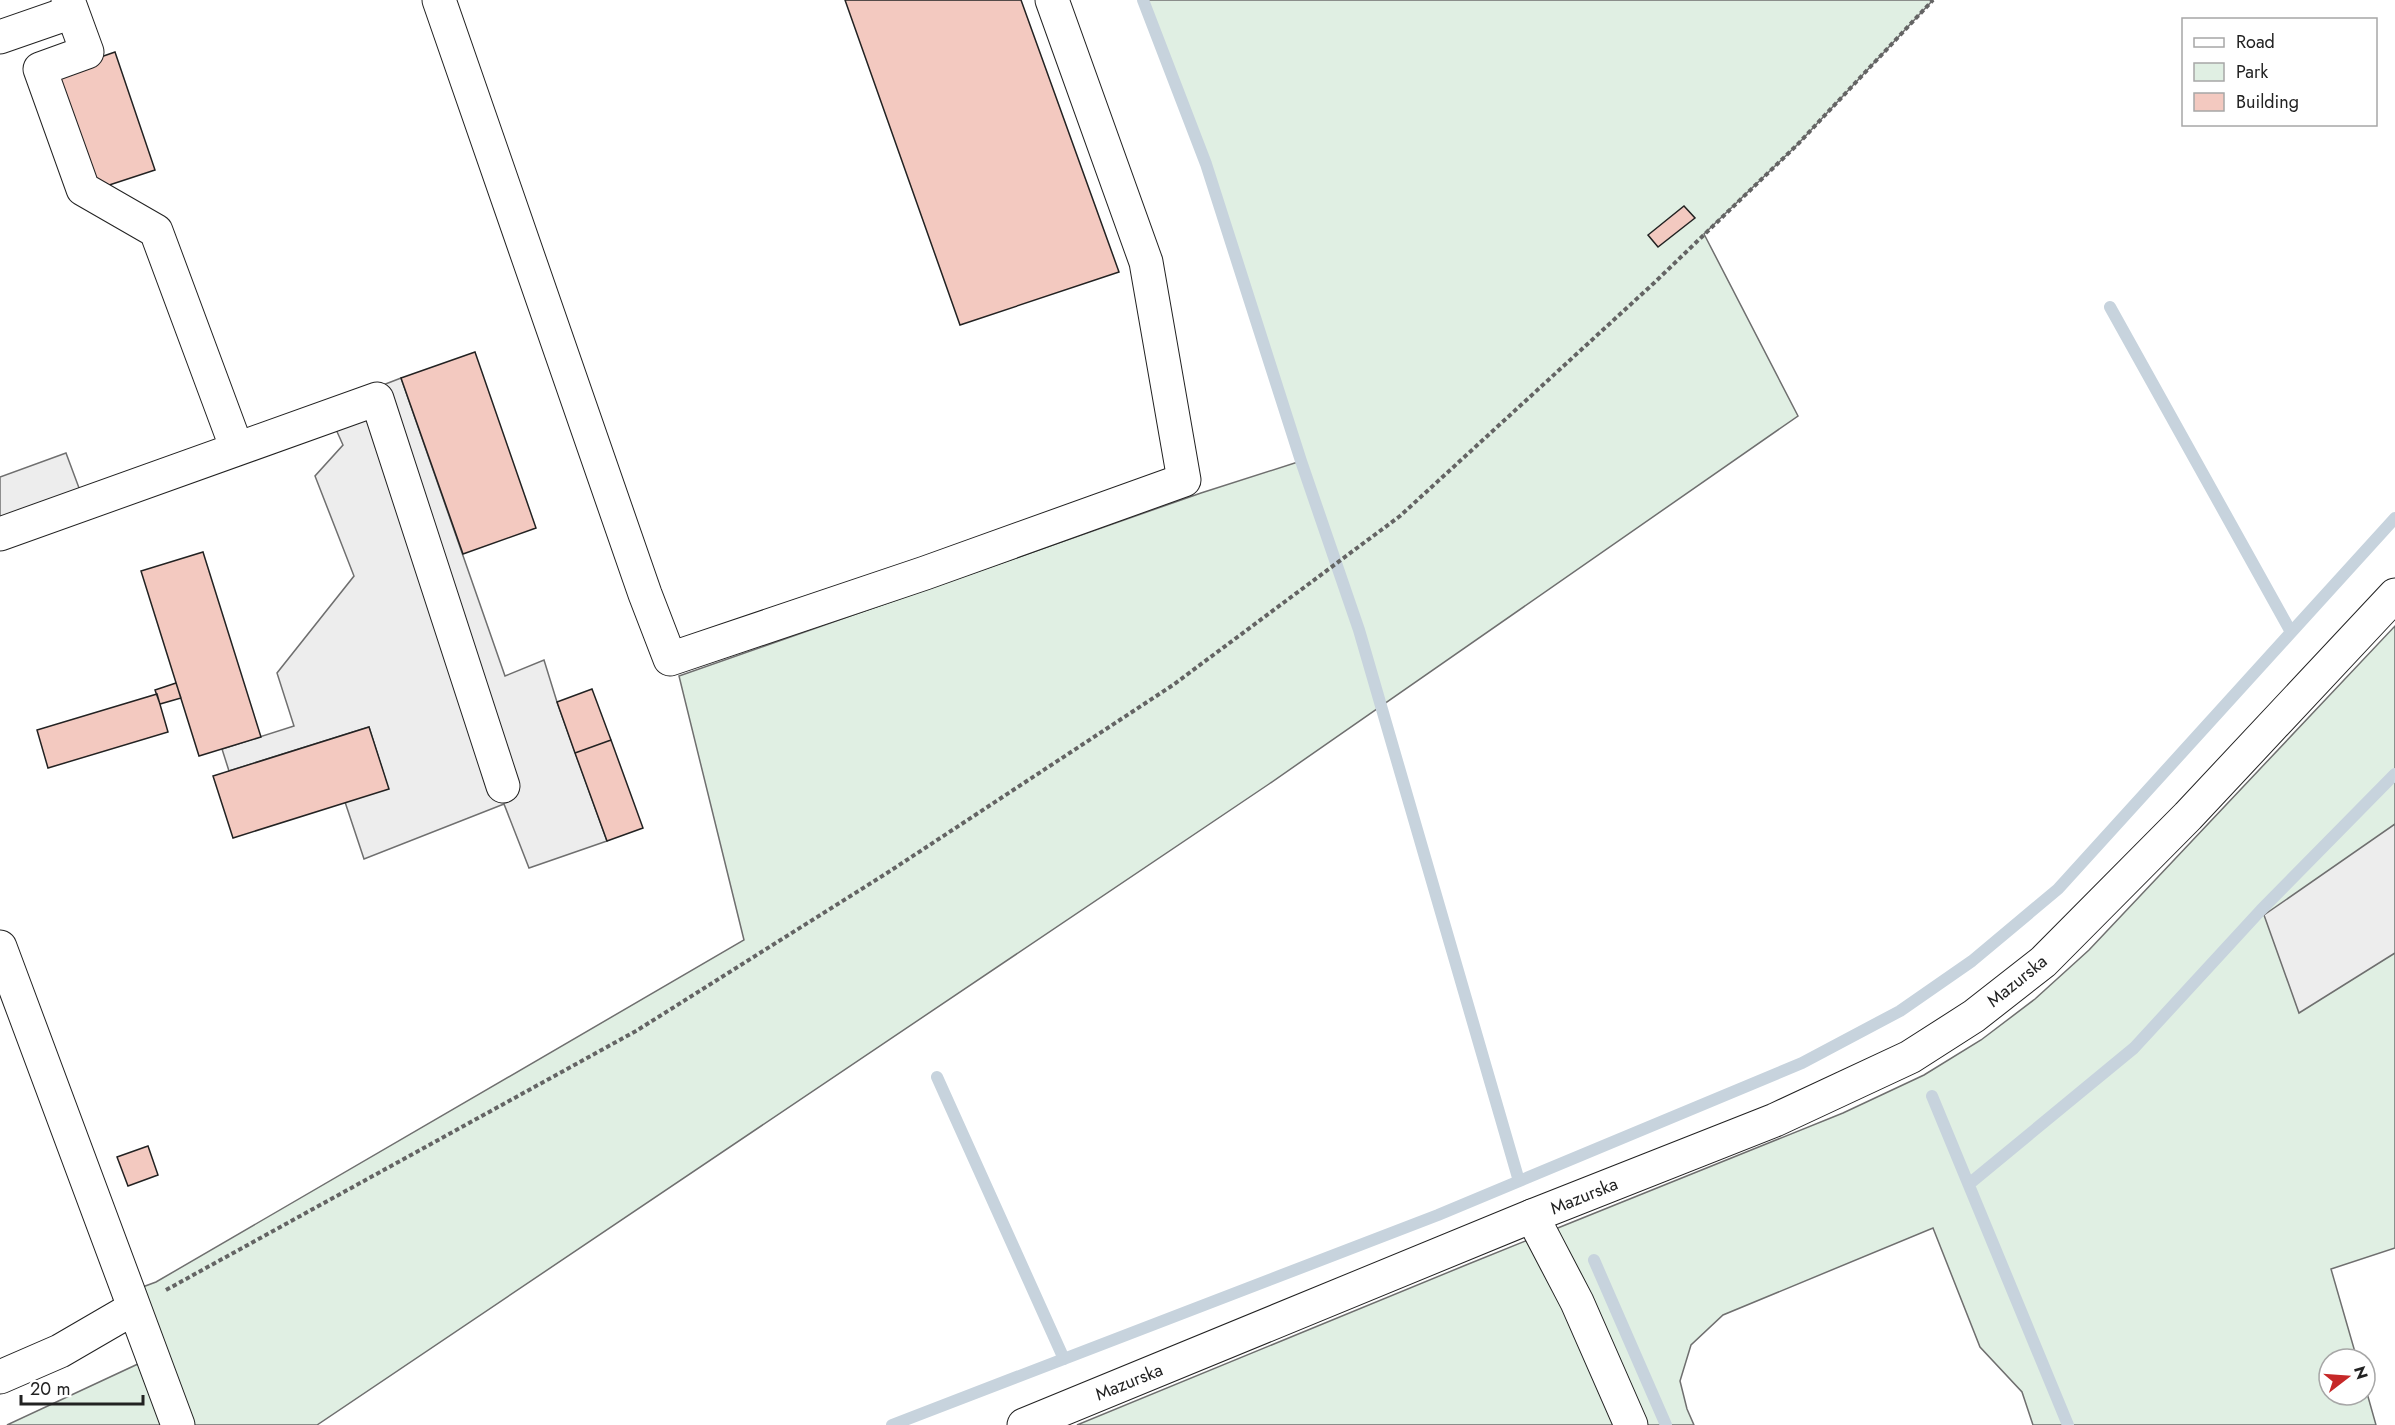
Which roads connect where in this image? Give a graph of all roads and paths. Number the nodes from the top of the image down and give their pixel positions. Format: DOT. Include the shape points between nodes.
graph roads {
  1 [pos="439,0"];
  2 [pos="1052,0"];
  3 [pos="1933,0"];
  4 [pos="70,6"];
  5 [pos="0,38"];
  6 [pos="237,449"];
  7 [pos="0,534"];
  8 [pos="2395,595"];
  9 [pos="503,786"];
  10 [pos="0,947"];
  11 [pos="12,1017"];
  12 [pos="1532,1216"];
  13 [pos="134,1308"];
  14 [pos="0,1377"];
  15 [pos="178,1425"];
  16 [pos="1024,1425"];
  17 [pos="1631,1425"];
  1 -- 2 [label="main road" via="670,659 1184,480 1146,262"];
  3 -- 13 [label="path" via="1772,169 1400,516 1173,685 636,1031"];
  4 -- 5 [label="main road"];
  4 -- 6 [label="main road" via="87,52 40,69 83,189 156,231"];
  6 -- 7 [label="main road"];
  6 -- 9 [label="main road" via="377,399"];
  8 -- 12 [label="main road, Mazurska" via="2113,893 2043,962 1974,1016 1910,1056 1775,1120"];
  10 -- 11 [label="main road"];
  11 -- 13 [label="main road"];
  12 -- 16 [label="main road, Mazurska"];
  12 -- 17 [label="main road, Mazurska" via="1577,1302"];
  13 -- 14 [label="main road" via="60,1351"];
  13 -- 15 [label="main road"];
}
